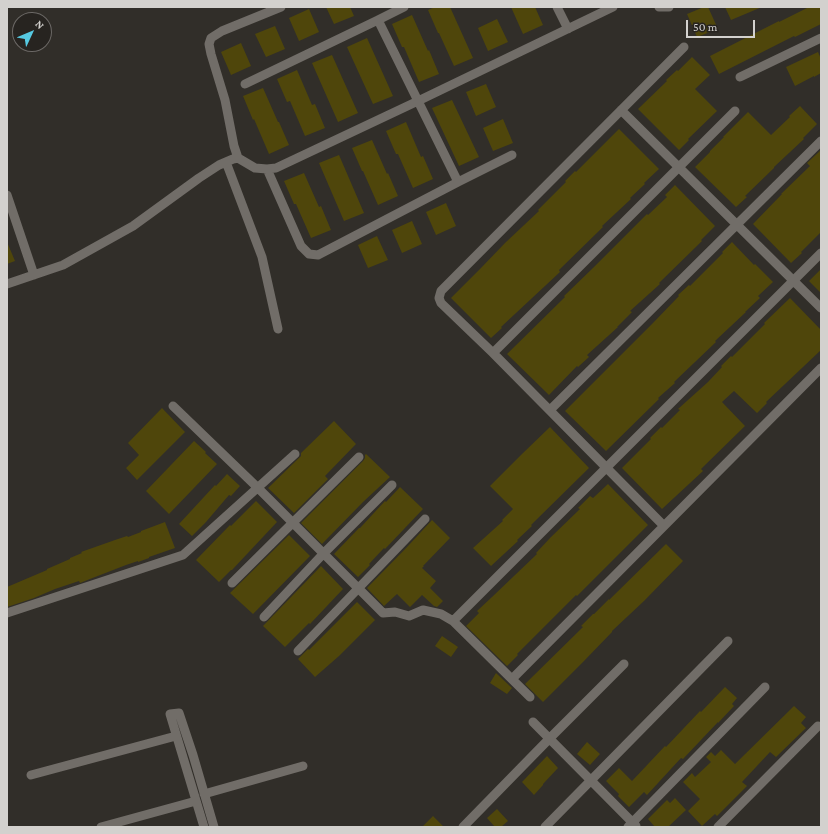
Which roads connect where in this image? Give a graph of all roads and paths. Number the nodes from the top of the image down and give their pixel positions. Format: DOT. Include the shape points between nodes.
graph roads {
  1 [pos="281,7"];
  2 [pos="404,7"];
  3 [pos="557,7"];
  4 [pos="613,7"];
  5 [pos="659,7"];
  6 [pos="669,7"];
  7 [pos="378,20"];
  8 [pos="568,29"];
  9 [pos="821,38"];
  10 [pos="684,47"];
  11 [pos="740,77"];
  12 [pos="245,84"];
  13 [pos="418,101"];
  14 [pos="621,110"];
  15 [pos="736,111"];
  16 [pos="821,141"];
  17 [pos="512,155"];
  18 [pos="238,158"];
  19 [pos="226,162"];
  20 [pos="679,167"];
  21 [pos="267,169"];
  22 [pos="458,182"];
  23 [pos="7,195"];
  24 [pos="736,224"];
  25 [pos="821,253"];
  26 [pos="34,275"];
  27 [pos="794,281"];
  28 [pos="7,284"];
  29 [pos="821,308"];
  30 [pos="278,329"];
  31 [pos="493,353"];
  32 [pos="821,368"];
  33 [pos="173,406"];
  34 [pos="550,410"];
  35 [pos="295,454"];
  36 [pos="359,457"];
  37 [pos="606,468"];
  38 [pos="392,486"];
  39 [pos="258,488"];
  40 [pos="426,519"];
  41 [pos="293,523"];
  42 [pos="664,526"];
  43 [pos="323,554"];
  44 [pos="232,583"];
  45 [pos="358,588"];
  46 [pos="7,612"];
  47 [pos="264,617"];
  48 [pos="453,621"];
  49 [pos="728,641"];
  50 [pos="298,651"];
  51 [pos="624,664"];
  52 [pos="512,679"];
  53 [pos="765,687"];
  54 [pos="530,697"];
  55 [pos="532,722"];
  56 [pos="818,726"];
  57 [pos="176,736"];
  58 [pos="548,739"];
  59 [pos="303,766"];
  60 [pos="31,775"];
  61 [pos="591,781"];
  62 [pos="204,794"];
  63 [pos="196,801"];
  64 [pos="633,826"];
  65 [pos="101,827"];
  66 [pos="204,827"];
  67 [pos="214,827"];
  68 [pos="464,827"];
  69 [pos="545,827"];
  70 [pos="718,827"];
  1 -- 18 [label="street" via="222,30 211,38 209,44"];
  2 -- 7 [label="street"];
  3 -- 8 [label="street"];
  4 -- 8 [label="street"];
  5 -- 6 [label="street"];
  7 -- 12 [label="street"];
  7 -- 13 [label="street"];
  8 -- 13 [label="street"];
  9 -- 11 [label="street"];
  10 -- 14 [label="street"];
  13 -- 21 [label="street" via="276,168"];
  13 -- 22 [label="street"];
  14 -- 20 [label="street"];
  14 -- 31 [label="street" via="441,291 441,303"];
  15 -- 20 [label="street"];
  16 -- 24 [label="street"];
  17 -- 22 [label="street"];
  18 -- 19 [label="street"];
  18 -- 21 [label="street" via="255,168"];
  19 -- 26 [label="street" via="199,178 133,226 63,265"];
  19 -- 30 [label="street" via="262,257"];
  20 -- 24 [label="street"];
  20 -- 31 [label="street"];
  21 -- 22 [label="street" via="301,246 309,254 318,255"];
  23 -- 26 [label="street"];
  24 -- 27 [label="street"];
  24 -- 34 [label="street"];
  25 -- 27 [label="street"];
  26 -- 28 [label="street"];
  27 -- 29 [label="street"];
  27 -- 37 [label="street"];
  31 -- 34 [label="street"];
  32 -- 42 [label="street"];
  33 -- 39 [label="street"];
  34 -- 37 [label="street"];
  35 -- 39 [label="street"];
  36 -- 41 [label="street"];
  37 -- 42 [label="street"];
  37 -- 48 [label="street"];
  38 -- 43 [label="street"];
  39 -- 41 [label="street"];
  39 -- 46 [label="street" via="183,555"];
  40 -- 45 [label="street"];
  41 -- 43 [label="street"];
  41 -- 44 [label="street"];
  42 -- 52 [label="street"];
  43 -- 45 [label="street"];
  43 -- 47 [label="street"];
  45 -- 48 [label="street" via="383,613 395,612 409,616 423,610 441,614"];
  45 -- 50 [label="street"];
  48 -- 52 [label="street"];
  49 -- 61 [label="street"];
  51 -- 58 [label="street"];
  52 -- 54 [label="street"];
  53 -- 64 [label="street"];
  55 -- 58 [label="street"];
  56 -- 70 [label="street"];
  57 -- 60 [label="street"];
  57 -- 62 [label="street" via="170,714 179,713"];
  57 -- 63 [label="street"];
  58 -- 61 [label="street"];
  58 -- 68 [label="street"];
  59 -- 62 [label="street"];
  61 -- 64 [label="street"];
  61 -- 69 [label="street"];
  62 -- 67 [label="street"];
  63 -- 65 [label="street"];
  63 -- 66 [label="street"];
}
